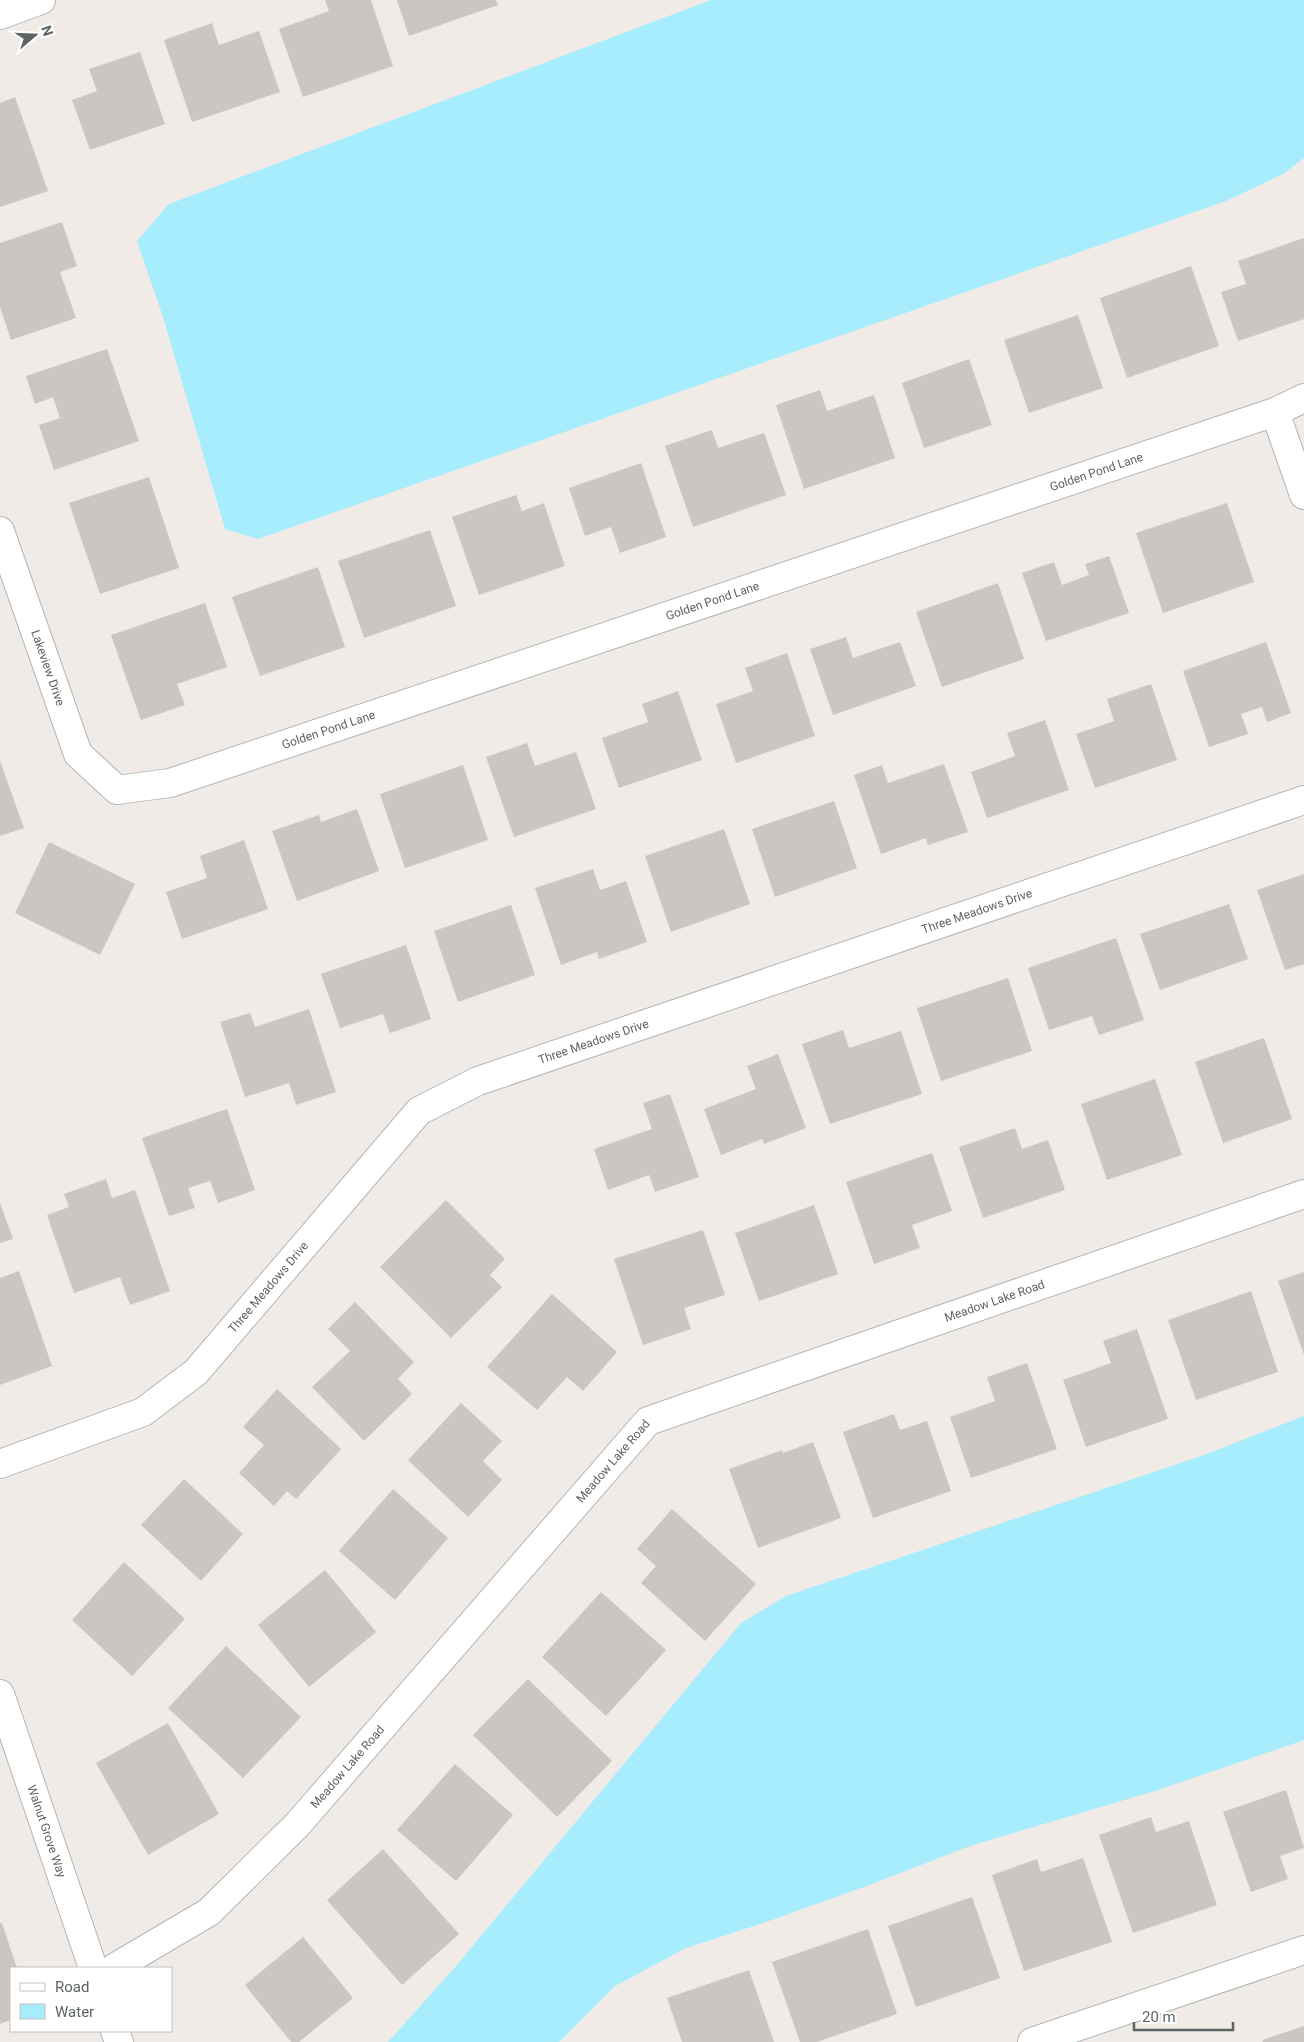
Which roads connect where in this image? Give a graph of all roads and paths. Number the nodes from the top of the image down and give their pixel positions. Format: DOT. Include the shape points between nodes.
graph roads {
  1 [pos="41,0"];
  2 [pos="0,15"];
  3 [pos="1304,398"];
  4 [pos="1275,412"];
  5 [pos="1304,495"];
  6 [pos="0,531"];
  7 [pos="118,790"];
  8 [pos="1304,800"];
  9 [pos="1304,1194"];
  10 [pos="0,1464"];
  11 [pos="0,1694"];
  12 [pos="1304,1950"];
  13 [pos="93,1967"];
  14 [pos="116,1967"];
  15 [pos="1032,2042"];
  1 -- 2 [label="street"];
  3 -- 4 [label="street, Golden Pond Lane"];
  4 -- 5 [label="street"];
  4 -- 7 [label="street, Golden Pond Lane" via="170,783"];
  6 -- 7 [label="street, Lakeview Drive" via="78,754"];
  8 -- 10 [label="street, Three Meadows Drive" via="487,1078 419,1111 196,1372 143,1412"];
  9 -- 14 [label="street, Meadow Lake Road" via="648,1421 297,1825 209,1912"];
  11 -- 13 [label="street, Walnut Grove Way"];
  12 -- 15 [label="street"];
}
